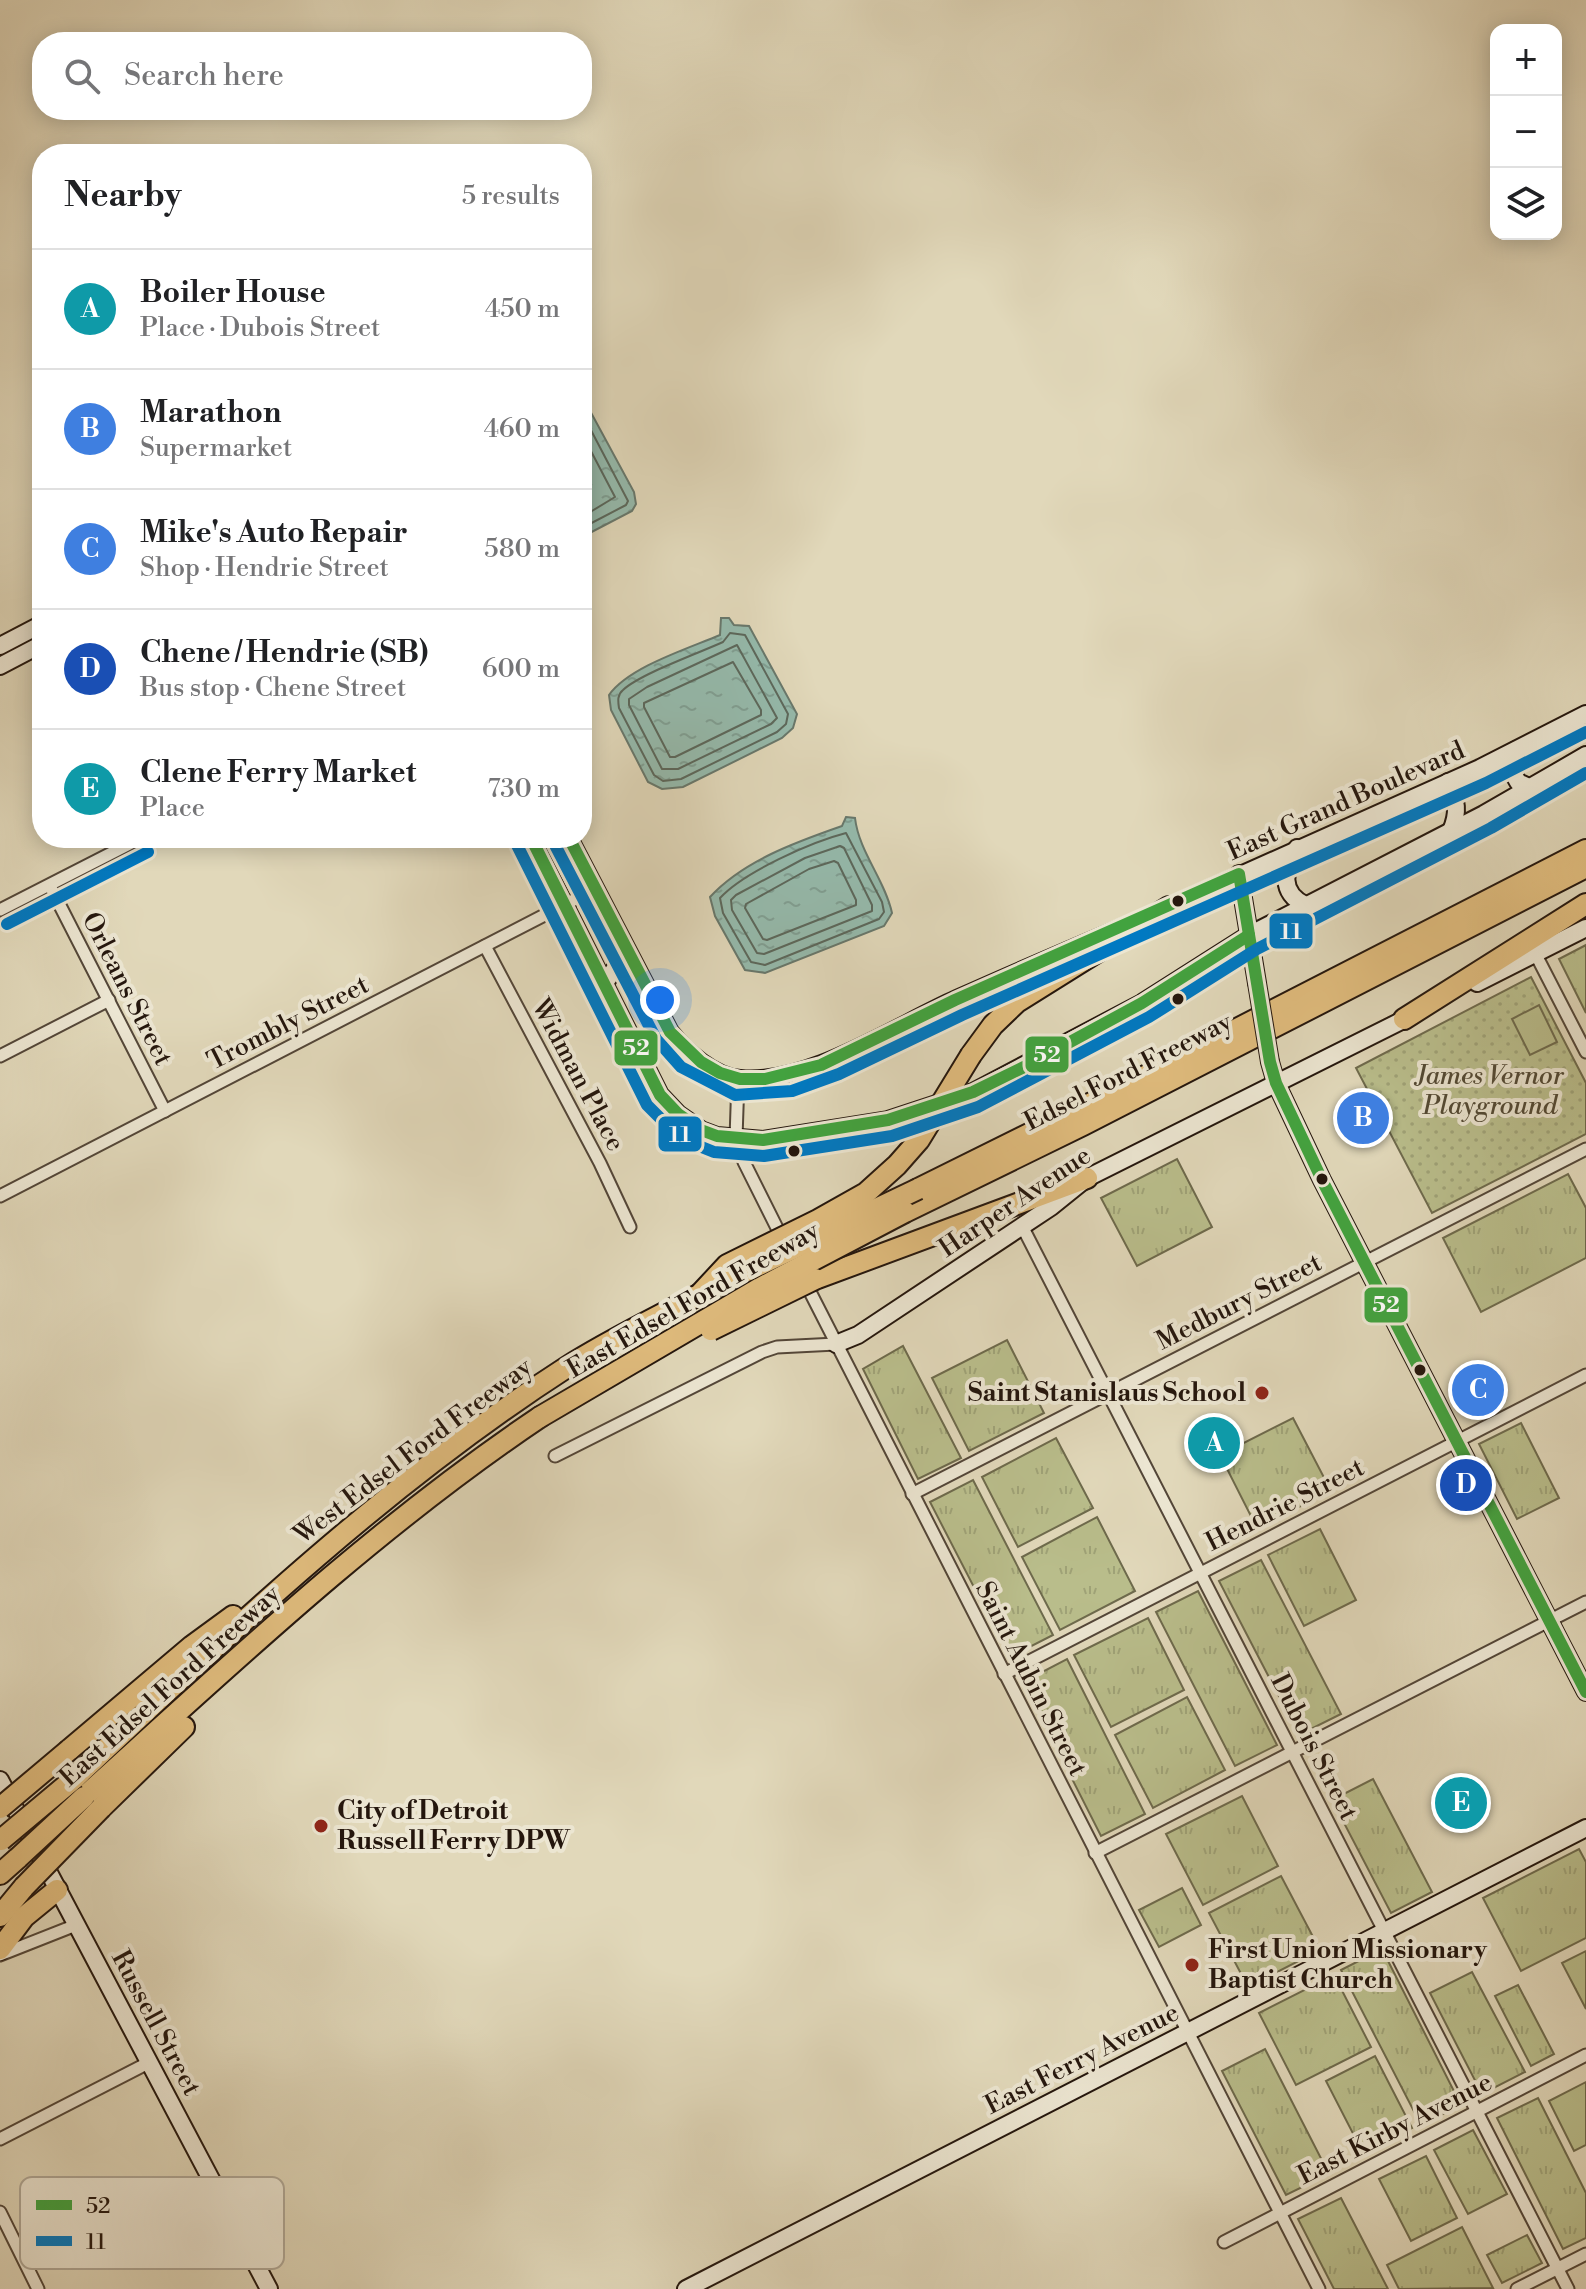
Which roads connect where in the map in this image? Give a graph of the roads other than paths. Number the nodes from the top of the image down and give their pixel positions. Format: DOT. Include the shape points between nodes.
graph roads {
  1 [pos="32,629"];
  2 [pos="0,646"];
  3 [pos="32,649"];
  4 [pos="0,666"];
  5 [pos="1586,714"];
  6 [pos="1516,750"];
  7 [pos="1586,755"];
  8 [pos="1448,782"];
  9 [pos="1531,788"];
  10 [pos="1451,831"];
  11 [pos="122,848"];
  12 [pos="536,848"];
  13 [pos="574,848"];
  14 [pos="1297,848"];
  15 [pos="1586,850"];
  16 [pos="1586,867"];
  17 [pos="1239,874"];
  18 [pos="50,886"];
  19 [pos="595,889"];
  20 [pos="1586,904"];
  21 [pos="565,905"];
  22 [pos="1305,905"];
  23 [pos="1169,907"];
  24 [pos="0,910"];
  25 [pos="1586,928"];
  26 [pos="1249,935"];
  27 [pos="485,946"];
  28 [pos="1535,953"];
  29 [pos="636,969"];
  30 [pos="604,984"];
  31 [pos="109,1000"];
  32 [pos="1404,1019"];
  33 [pos="1586,1052"];
  34 [pos="0,1056"];
  35 [pos="738,1079"];
  36 [pos="1276,1083"];
  37 [pos="165,1111"];
  38 [pos="736,1138"];
  39 [pos="1586,1149"];
  40 [pos="1087,1178"];
  41 [pos="918,1189"];
  42 [pos="0,1196"];
  43 [pos="905,1212"];
  44 [pos="1022,1226"];
  45 [pos="630,1227"];
  46 [pos="1366,1262"];
  47 [pos="700,1294"];
  48 [pos="836,1344"];
  49 [pos="1586,1375"];
  50 [pos="1108,1394"];
  51 [pos="540,1417"];
  52 [pos="1457,1441"];
  53 [pos="555,1456"];
  54 [pos="912,1494"];
  55 [pos="1200,1573"];
  56 [pos="1586,1602"];
  57 [pos="259,1605"];
  58 [pos="1549,1620"];
  59 [pos="1004,1674"];
  60 [pos="1586,1692"];
  61 [pos="1292,1752"];
  62 [pos="0,1780"];
  63 [pos="93,1803"];
  64 [pos="0,1808"];
  65 [pos="1586,1828"];
  66 [pos="1,1840"];
  67 [pos="1095,1853"];
  68 [pos="0,1874"];
  69 [pos="57,1890"];
  70 [pos="0,1913"];
  71 [pos="76,1925"];
  72 [pos="1384,1932"];
  73 [pos="0,1952"];
  74 [pos="1189,2032"];
  75 [pos="1586,2055"];
  76 [pos="150,2062"];
  77 [pos="1477,2111"];
  78 [pos="0,2139"];
  79 [pos="210,2177"];
  80 [pos="0,2212"];
  81 [pos="1280,2213"];
  82 [pos="1224,2242"];
  83 [pos="20,2253"];
  84 [pos="1586,2254"];
  85 [pos="28,2269"];
  86 [pos="259,2269"];
  87 [pos="1557,2269"];
  88 [pos="38,2289"];
  89 [pos="269,2289"];
  90 [pos="686,2289"];
  91 [pos="1319,2289"];
  92 [pos="1517,2289"];
  93 [pos="1568,2289"];
  1 -- 2 [label="street"];
  3 -- 4 [label="street"];
  5 -- 6 [label="street, East Grand Boulevard"];
  6 -- 8 [label="street, East Grand Boulevard"];
  6 -- 9 [label="street" via="1513,773"];
  7 -- 9 [label="street"];
  8 -- 10 [label="street" via="1457,804"];
  8 -- 14 [label="street, East Grand Boulevard"];
  9 -- 10 [label="street"];
  10 -- 22 [label="street"];
  11 -- 18 [label="street"];
  12 -- 21 [label="street"];
  13 -- 19 [label="street"];
  14 -- 17 [label="street, East Grand Boulevard"];
  14 -- 22 [label="street" via="1285,882 1292,897"];
  15 -- 41 [label="highway, Edsel Ford Freeway"];
  16 -- 43 [label="highway, Edsel Ford Freeway"];
  17 -- 23 [label="street, East Grand Boulevard"];
  17 -- 26 [label="street"];
  18 -- 24 [label="street"];
  18 -- 31 [label="street, Orleans Street"];
  19 -- 21 [label="street, Trombly Street"];
  19 -- 29 [label="street"];
  20 -- 32 [label="highway"];
  21 -- 27 [label="street, Trombly Street"];
  21 -- 30 [label="street"];
  22 -- 26 [label="street"];
  23 -- 35 [label="street, East Grand Boulevard" via="832,1060 791,1075"];
  23 -- 47 [label="highway, bridge" via="1017,1002 971,1055 919,1140 866,1193 727,1265"];
  25 -- 28 [label="street, Harper Avenue"];
  26 -- 36 [label="street, bridge"];
  26 -- 38 [label="street" via="1142,1003 973,1092 888,1120 763,1140"];
  27 -- 37 [label="street, Trombly Street"];
  27 -- 45 [label="street, Widman Place"];
  28 -- 32 [label="street, Harper Avenue"];
  28 -- 33 [label="street"];
  29 -- 30 [label="street" via="614,970"];
  29 -- 35 [label="street" via="680,1044"];
  30 -- 38 [label="street" via="660,1095 701,1130"];
  31 -- 34 [label="street"];
  31 -- 37 [label="street, Orleans Street"];
  32 -- 36 [label="street, Harper Avenue"];
  35 -- 38 [label="street, Saint Aubin Street"];
  36 -- 40 [label="street, Harper Avenue"];
  36 -- 46 [label="street"];
  37 -- 42 [label="street, Trombly Street"];
  38 -- 48 [label="street, Saint Aubin Street"];
  39 -- 46 [label="street, Medbury Street"];
  40 -- 44 [label="street, Harper Avenue"];
  40 -- 51 [label="highway, bridge" via="815,1279"];
  41 -- 47 [label="highway, West Edsel Ford Freeway, bridge"];
  43 -- 51 [label="highway, East Edsel Ford Freeway, bridge" via="760,1288"];
  44 -- 48 [label="street, Harper Avenue" via="858,1335"];
  44 -- 50 [label="street, Dubois Street"];
  46 -- 50 [label="street, Medbury Street"];
  46 -- 52 [label="street"];
  47 -- 57 [label="highway, West Edsel Ford Freeway" via="570,1365 512,1404 425,1467"];
  48 -- 53 [label="street, Harper Avenue" via="762,1352"];
  48 -- 54 [label="street, Saint Aubin Street"];
  49 -- 52 [label="street, Hendrie Street"];
  50 -- 54 [label="street, Medbury Street"];
  50 -- 55 [label="street, Dubois Street"];
  51 -- 63 [label="highway, East Edsel Ford Freeway" via="436,1492 286,1618 254,1662"];
  52 -- 55 [label="street, Hendrie Street"];
  52 -- 58 [label="street"];
  54 -- 59 [label="street, Saint Aubin Street"];
  55 -- 59 [label="street, Hendrie Street"];
  55 -- 61 [label="street, Dubois Street"];
  56 -- 58 [label="street"];
  57 -- 64 [label="highway, bridge" via="217,1626"];
  57 -- 66 [label="highway, West Edsel Ford Freeway, bridge"];
  58 -- 60 [label="street"];
  58 -- 61 [label="street"];
  59 -- 67 [label="street, Saint Aubin Street"];
  61 -- 67 [label="street"];
  61 -- 72 [label="street, Dubois Street"];
  62 -- 69 [label="street, Russell Street"];
  63 -- 68 [label="highway, East Edsel Ford Freeway, bridge"];
  63 -- 70 [label="highway, bridge"];
  65 -- 72 [label="street, East Ferry Avenue"];
  67 -- 74 [label="street, Saint Aubin Street"];
  69 -- 71 [label="street, Russell Street"];
  69 -- 73 [label="highway" via="24,1917"];
  71 -- 73 [label="street"];
  71 -- 76 [label="street, Russell Street"];
  72 -- 74 [label="street, East Ferry Avenue"];
  72 -- 77 [label="street, Dubois Street"];
  74 -- 81 [label="street, Saint Aubin Street"];
  74 -- 90 [label="street, East Ferry Avenue"];
  75 -- 77 [label="street, East Kirby Avenue"];
  76 -- 78 [label="street"];
  76 -- 79 [label="street, Russell Street"];
  77 -- 81 [label="street, East Kirby Avenue"];
  77 -- 87 [label="street, Dubois Street"];
  80 -- 83 [label="street"];
  81 -- 82 [label="street, East Kirby Avenue"];
  81 -- 91 [label="street, Saint Aubin Street"];
  84 -- 87 [label="street"];
  85 -- 88 [label="street"];
  86 -- 89 [label="street, Russell Street"];
  87 -- 92 [label="street"];
  87 -- 93 [label="street, Dubois Street"];
}
